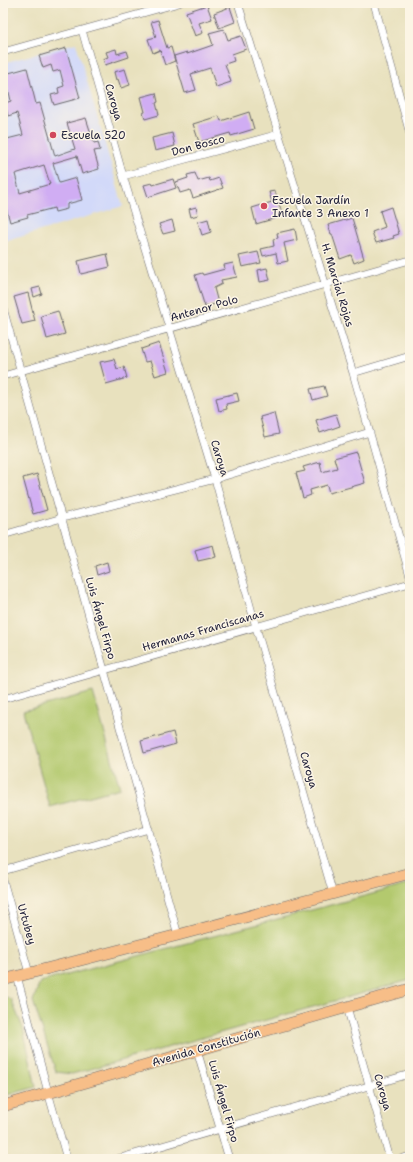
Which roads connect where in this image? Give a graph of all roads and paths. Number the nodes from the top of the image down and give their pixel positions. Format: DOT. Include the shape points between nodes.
graph roads {
  1 [pos="179,3"];
  2 [pos="238,3"];
  3 [pos="374,3"];
  4 [pos="82,30"];
  5 [pos="3,52"];
  6 [pos="279,134"];
  7 [pos="410,134"];
  8 [pos="123,176"];
  9 [pos="410,260"];
  10 [pos="326,284"];
  11 [pos="3,308"];
  12 [pos="170,329"];
  13 [pos="410,356"];
  14 [pos="21,371"];
  15 [pos="353,373"];
  16 [pos="3,376"];
  17 [pos="370,432"];
  18 [pos="215,479"];
  19 [pos="62,518"];
  20 [pos="3,535"];
  21 [pos="410,576"];
  22 [pos="410,583"];
  23 [pos="256,626"];
  24 [pos="104,670"];
  25 [pos="3,699"];
  26 [pos="149,829"];
  27 [pos="3,871"];
  28 [pos="410,873"];
  29 [pos="3,880"];
  30 [pos="333,894"];
  31 [pos="178,935"];
  32 [pos="29,973"];
  33 [pos="17,976"];
  34 [pos="3,980"];
  35 [pos="410,989"];
  36 [pos="347,1007"];
  37 [pos="197,1050"];
  38 [pos="410,1074"];
  39 [pos="370,1086"];
  40 [pos="48,1092"];
  41 [pos="3,1106"];
  42 [pos="220,1130"];
  43 [pos="410,1156"];
  44 [pos="67,1159"];
  45 [pos="117,1159"];
  46 [pos="229,1159"];
  47 [pos="390,1159"];
  48 [pos="400,1159"];
  1 -- 4 [label="street"];
  2 -- 6 [label="street, H. Marcial Rojas"];
  3 -- 7 [label="street"];
  4 -- 5 [label="street"];
  4 -- 8 [label="street, Caroya"];
  6 -- 8 [label="street, Don Bosco"];
  6 -- 10 [label="street, H. Marcial Rojas"];
  8 -- 12 [label="street, Caroya"];
  9 -- 10 [label="street, Antenor Polo"];
  10 -- 12 [label="street, Antenor Polo"];
  10 -- 15 [label="street, H. Marcial Rojas"];
  11 -- 14 [label="street, Luis Ángel Firpo"];
  12 -- 14 [label="street, Antenor Polo"];
  12 -- 18 [label="street, Caroya"];
  13 -- 15 [label="street"];
  14 -- 16 [label="street, Antenor Polo"];
  14 -- 19 [label="street, Luis Ángel Firpo"];
  15 -- 17 [label="street, H. Marcial Rojas"];
  17 -- 18 [label="street"];
  17 -- 21 [label="street, H. Marcial Rojas"];
  18 -- 19 [label="street"];
  18 -- 23 [label="street, Caroya"];
  19 -- 20 [label="street"];
  19 -- 24 [label="street, Luis Ángel Firpo"];
  22 -- 23 [label="street, Hermanas Franciscanas"];
  23 -- 24 [label="street, Hermanas Franciscanas"];
  23 -- 30 [label="street, Caroya"];
  24 -- 25 [label="street, Hermanas Franciscanas"];
  24 -- 26 [label="street, Luis Ángel Firpo"];
  26 -- 27 [label="street"];
  26 -- 31 [label="street, Luis Ángel Firpo"];
  28 -- 30 [label="main road"];
  29 -- 32 [label="street, Urtubey"];
  30 -- 31 [label="main road"];
  31 -- 32 [label="main road"];
  32 -- 33 [label="main road"];
  33 -- 34 [label="main road"];
  33 -- 40 [label="street"];
  35 -- 36 [label="main road, Avenida Constitución"];
  36 -- 37 [label="main road, Avenida Constitución"];
  36 -- 39 [label="street, Caroya"];
  37 -- 40 [label="main road, Avenida Constitución"];
  37 -- 42 [label="street, Luis Ángel Firpo"];
  38 -- 39 [label="street"];
  39 -- 42 [label="street"];
  39 -- 47 [label="street, Caroya"];
  40 -- 41 [label="main road, Avenida Constitución"];
  40 -- 44 [label="street"];
  42 -- 45 [label="street"];
  42 -- 46 [label="street, Luis Ángel Firpo"];
  43 -- 48 [label="street"];
}
